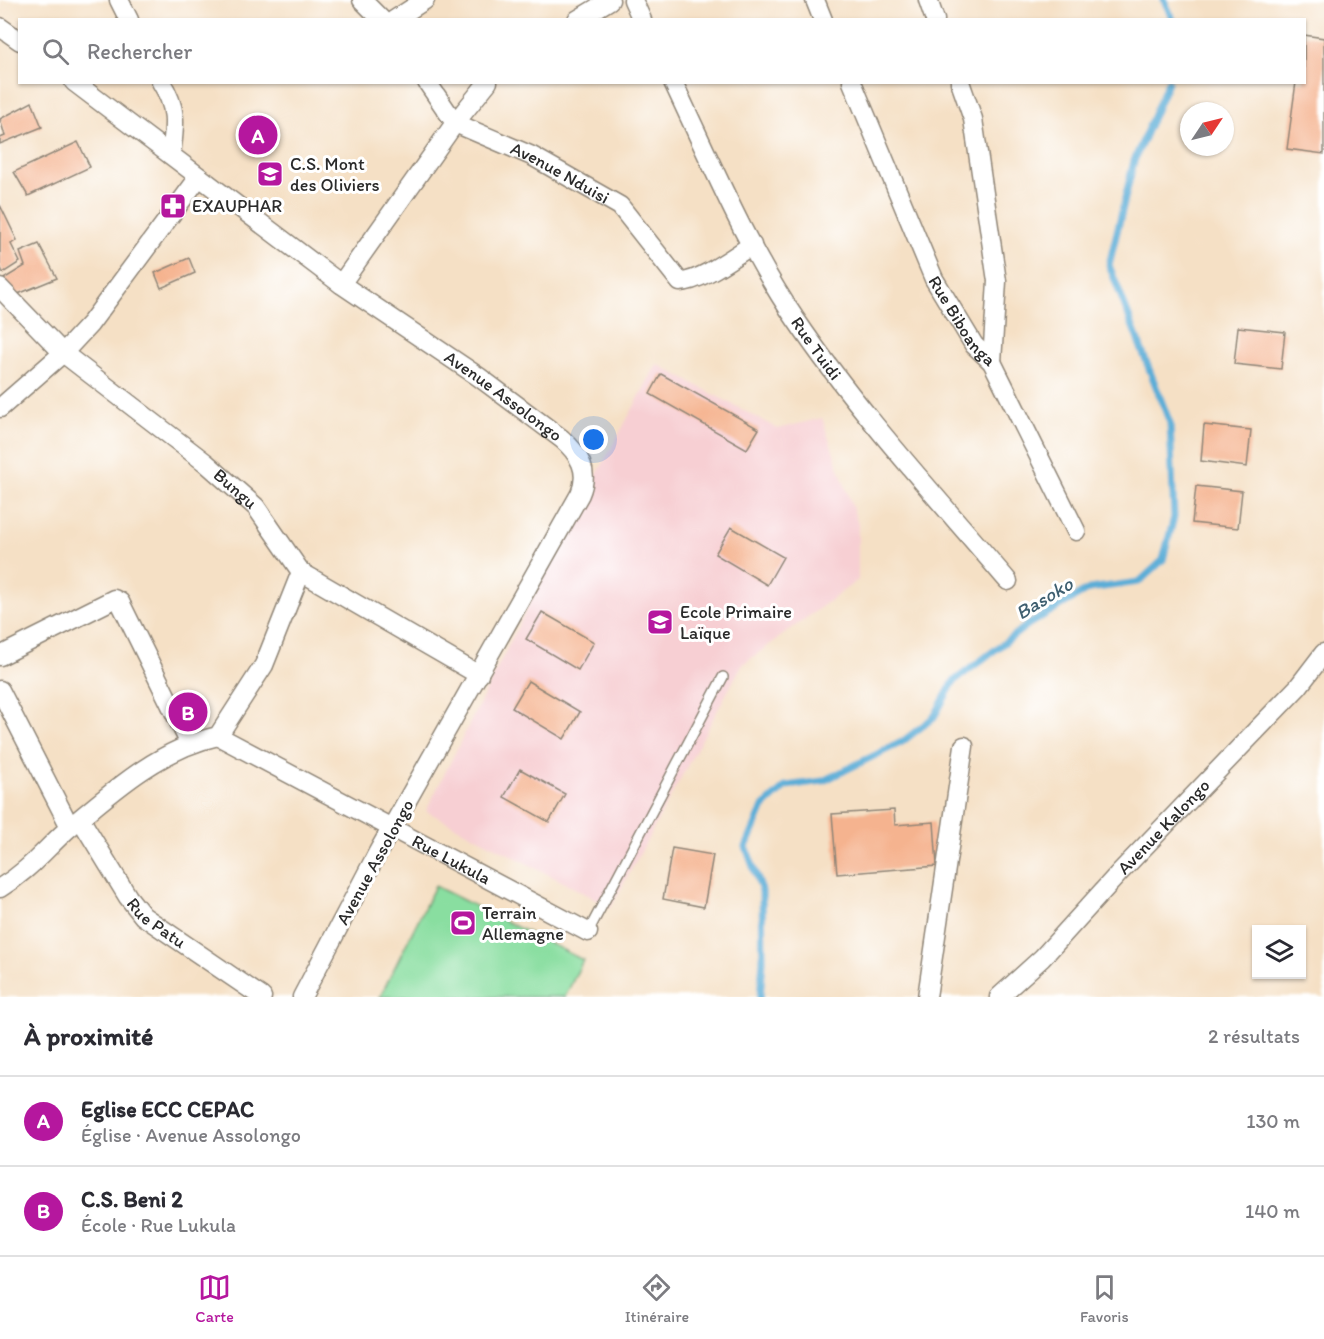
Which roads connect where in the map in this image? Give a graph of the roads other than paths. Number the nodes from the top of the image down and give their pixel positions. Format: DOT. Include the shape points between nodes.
graph roads {
  1 [pos="119,0"];
  2 [pos="362,0"];
  3 [pos="425,0"];
  4 [pos="610,0"];
  5 [pos="633,0"];
  6 [pos="815,0"];
  7 [pos="928,0"];
  8 [pos="128,18"];
  9 [pos="380,18"];
  10 [pos="397,18"];
  11 [pos="581,18"];
  12 [pos="641,18"];
  13 [pos="823,18"];
  14 [pos="934,18"];
  15 [pos="0,27"];
  16 [pos="18,40"];
  17 [pos="77,84"];
  18 [pos="162,84"];
  19 [pos="428,84"];
  20 [pos="486,84"];
  21 [pos="674,84"];
  22 [pos="853,84"];
  23 [pos="961,84"];
  24 [pos="455,123"];
  25 [pos="171,155"];
  26 [pos="199,177"];
  27 [pos="752,245"];
  28 [pos="341,284"];
  29 [pos="0,288"];
  30 [pos="63,353"];
  31 [pos="992,362"];
  32 [pos="0,408"];
  33 [pos="1076,531"];
  34 [pos="302,572"];
  35 [pos="1008,581"];
  36 [pos="1324,653"];
  37 [pos="0,656"];
  38 [pos="479,675"];
  39 [pos="723,676"];
  40 [pos="0,690"];
  41 [pos="218,736"];
  42 [pos="189,742"];
  43 [pos="964,746"];
  44 [pos="76,824"];
  45 [pos="392,829"];
  46 [pos="0,888"];
  47 [pos="588,932"];
  48 [pos="262,997"];
  49 [pos="302,997"];
  50 [pos="927,997"];
  51 [pos="999,997"];
  1 -- 8 [label="street"];
  2 -- 9 [label="street"];
  3 -- 10 [label="street"];
  4 -- 11 [label="street"];
  5 -- 12 [label="street"];
  6 -- 13 [label="street"];
  7 -- 14 [label="street"];
  15 -- 16 [label="street"];
  17 -- 25 [label="street, Avenue Assolongo"];
  18 -- 25 [label="street" via="171,98 175,119"];
  19 -- 24 [label="street"];
  20 -- 24 [label="street"];
  21 -- 27 [label="street, Rue Tuidi"];
  22 -- 31 [label="street, Rue Biboanga" via="934,279 974,345"];
  23 -- 31 [label="street, Rue Biboanga" via="973,119 997,281"];
  24 -- 27 [label="street, Avenue Nduisi" via="532,156 620,206 680,282 719,266"];
  24 -- 28 [label="street"];
  25 -- 26 [label="street, Avenue Assolongo"];
  26 -- 28 [label="street, Avenue Assolongo"];
  26 -- 30 [label="street" via="90,324"];
  27 -- 35 [label="street, Rue Tuidi" via="796,320 856,400"];
  28 -- 38 [label="street, Avenue Assolongo" via="479,377 562,439 573,449 583,468 585,482 580,494"];
  29 -- 30 [label="street, Bungu"];
  30 -- 32 [label="street"];
  30 -- 34 [label="street, Bungu" via="206,463 256,507"];
  31 -- 33 [label="street"];
  34 -- 38 [label="street, Bungu"];
  34 -- 41 [label="street" via="264,665"];
  36 -- 51 [label="street, Avenue Kalongo" via="1298,687 1042,958"];
  37 -- 42 [label="street" via="114,599 120,602"];
  38 -- 45 [label="street, Avenue Assolongo"];
  39 -- 47 [label="lane"];
  40 -- 44 [label="street, Rue Patu"];
  41 -- 42 [label="street"];
  41 -- 45 [label="street, Rue Lukula"];
  42 -- 44 [label="street" via="114,789"];
  43 -- 50 [label="street"];
  44 -- 46 [label="street" via="40,859"];
  44 -- 48 [label="street, Rue Patu" via="143,916"];
  45 -- 47 [label="street, Rue Lukula"];
  45 -- 49 [label="street, Avenue Assolongo"];
}
